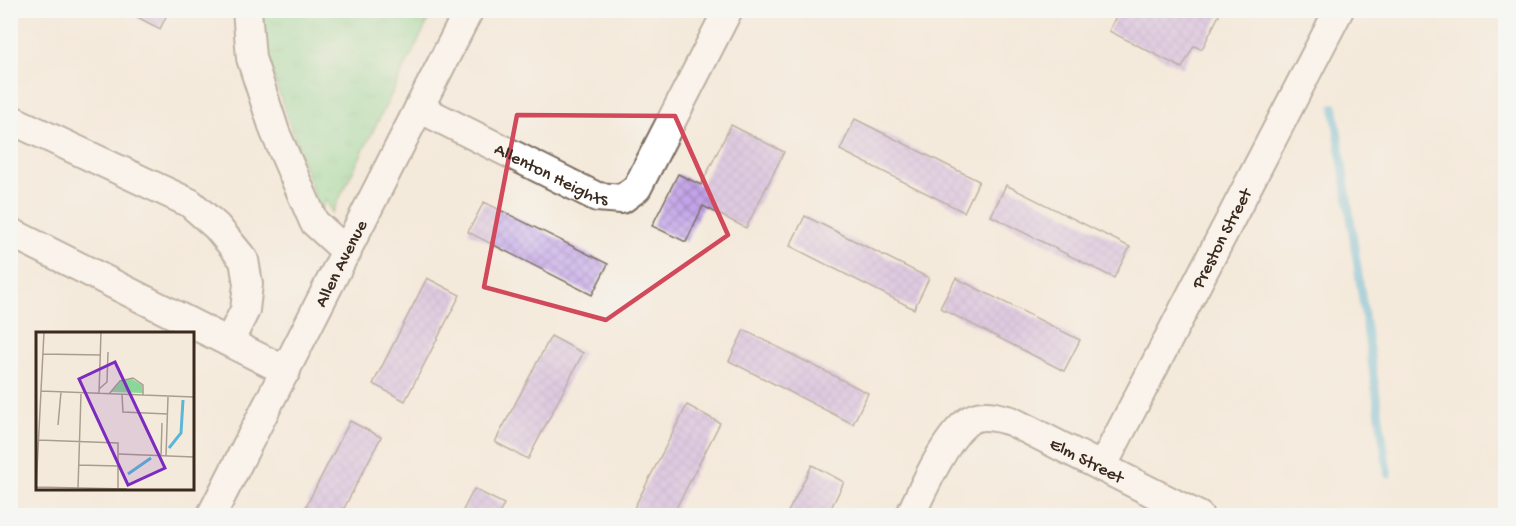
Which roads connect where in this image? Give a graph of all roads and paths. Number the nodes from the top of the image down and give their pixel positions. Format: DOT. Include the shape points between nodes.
graph roads {
  1 [pos="247,10"];
  2 [pos="469,10"];
  3 [pos="728,10"];
  4 [pos="1339,10"];
  5 [pos="419,108"];
  6 [pos="10,119"];
  7 [pos="10,232"];
  8 [pos="347,252"];
  9 [pos="229,342"];
  10 [pos="286,371"];
  11 [pos="1102,467"];
  12 [pos="211,516"];
  13 [pos="910,516"];
  14 [pos="1199,516"];
  1 -- 8 [label="street" via="252,58 275,132 314,222"];
  2 -- 5 [label="street, Allen Avenue"];
  3 -- 5 [label="street, Allenton Heights" via="637,188 622,199 597,197"];
  4 -- 11 [label="street, Preston Street"];
  5 -- 8 [label="street, Allen Avenue"];
  6 -- 9 [label="street" via="190,204 218,227 244,260 248,284 245,310"];
  7 -- 9 [label="street"];
  8 -- 10 [label="street, Allen Avenue"];
  9 -- 10 [label="street"];
  10 -- 12 [label="street, Allen Avenue"];
  11 -- 13 [label="street, Elm Street" via="1011,421 988,415 973,418 959,429 942,453"];
  11 -- 14 [label="street, Elm Street"];
}
